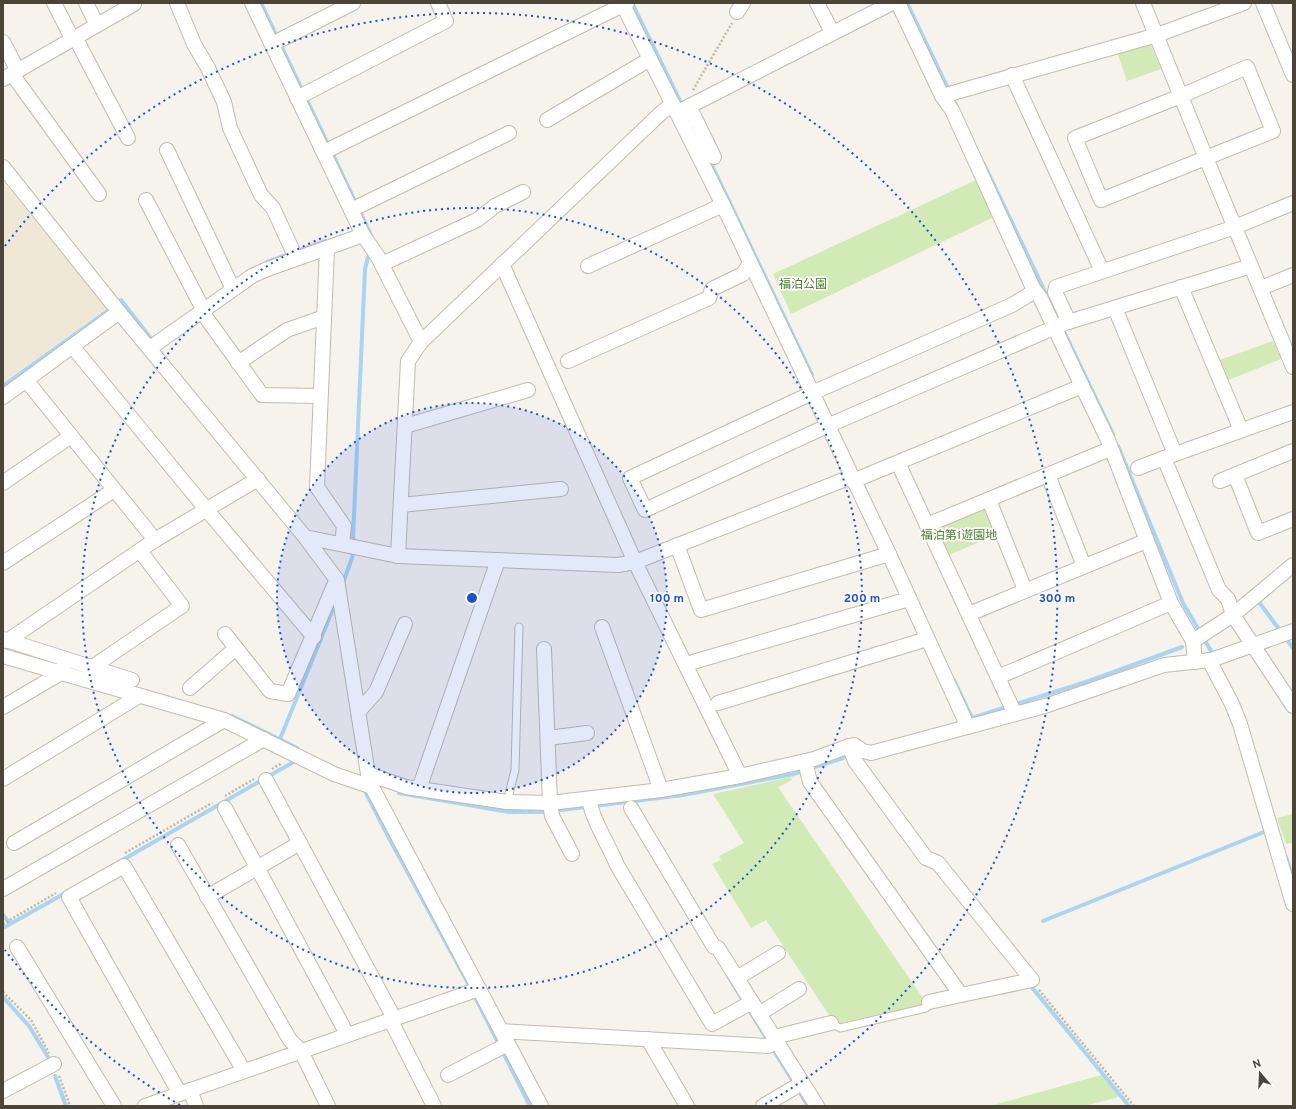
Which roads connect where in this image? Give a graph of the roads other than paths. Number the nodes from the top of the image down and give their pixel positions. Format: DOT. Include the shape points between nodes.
graph roads {
  1 [pos="54,3"];
  2 [pos="86,3"];
  3 [pos="177,3"];
  4 [pos="252,3"];
  5 [pos="352,3"];
  6 [pos="438,3"];
  7 [pos="817,3"];
  8 [pos="892,3"];
  9 [pos="898,3"];
  10 [pos="1144,3"];
  11 [pos="1244,3"];
  12 [pos="1263,3"];
  13 [pos="134,4"];
  14 [pos="624,4"];
  15 [pos="97,25"];
  16 [pos="832,32"];
  17 [pos="1157,35"];
  18 [pos="74,38"];
  19 [pos="3,42"];
  20 [pos="276,42"];
  21 [pos="650,59"];
  22 [pos="1293,73"];
  23 [pos="11,74"];
  24 [pos="1012,75"];
  25 [pos="948,94"];
  26 [pos="302,96"];
  27 [pos="1181,96"];
  28 [pos="683,106"];
  29 [pos="547,120"];
  30 [pos="509,133"];
  31 [pos="128,138"];
  32 [pos="167,150"];
  33 [pos="327,150"];
  34 [pos="714,156"];
  35 [pos="1206,158"];
  36 [pos="3,167"];
  37 [pos="523,192"];
  38 [pos="99,194"];
  39 [pos="146,200"];
  40 [pos="1293,203"];
  41 [pos="723,205"];
  42 [pos="355,208"];
  43 [pos="1235,227"];
  44 [pos="363,235"];
  45 [pos="327,248"];
  46 [pos="294,254"];
  47 [pos="750,263"];
  48 [pos="382,264"];
  49 [pos="502,264"];
  50 [pos="588,266"];
  51 [pos="1251,266"];
  52 [pos="1102,271"];
  53 [pos="1293,275"];
  54 [pos="232,285"];
  55 [pos="1180,288"];
  56 [pos="1261,288"];
  57 [pos="1035,291"];
  58 [pos="202,308"];
  59 [pos="1115,308"];
  60 [pos="119,312"];
  61 [pos="324,317"];
  62 [pos="1062,325"];
  63 [pos="1288,341"];
  64 [pos="421,342"];
  65 [pos="72,346"];
  66 [pos="150,348"];
  67 [pos="568,361"];
  68 [pos="238,363"];
  69 [pos="1293,367"];
  70 [pos="26,380"];
  71 [pos="1082,386"];
  72 [pos="528,390"];
  73 [pos="816,391"];
  74 [pos="320,396"];
  75 [pos="3,397"];
  76 [pos="1293,412"];
  77 [pos="832,424"];
  78 [pos="405,426"];
  79 [pos="1241,430"];
  80 [pos="72,436"];
  81 [pos="1110,449"];
  82 [pos="1293,451"];
  83 [pos="1169,456"];
  84 [pos="898,463"];
  85 [pos="1138,468"];
  86 [pos="1048,475"];
  87 [pos="1235,475"];
  88 [pos="856,478"];
  89 [pos="258,479"];
  90 [pos="1220,481"];
  91 [pos="3,483"];
  92 [pos="561,489"];
  93 [pos="114,490"];
  94 [pos="989,500"];
  95 [pos="401,505"];
  96 [pos="206,509"];
  97 [pos="1293,519"];
  98 [pos="927,525"];
  99 [pos="305,537"];
  100 [pos="154,540"];
  101 [pos="1146,541"];
  102 [pos="677,545"];
  103 [pos="350,546"];
  104 [pos="140,550"];
  105 [pos="889,554"];
  106 [pos="398,556"];
  107 [pos="498,560"];
  108 [pos="635,562"];
  109 [pos="3,563"];
  110 [pos="1293,565"];
  111 [pos="1084,566"];
  112 [pos="336,580"];
  113 [pos="1025,590"];
  114 [pos="909,599"];
  115 [pos="1172,603"];
  116 [pos="969,614"];
  117 [pos="1235,614"];
  118 [pos="406,624"];
  119 [pos="519,627"];
  120 [pos="602,627"];
  121 [pos="1293,631"];
  122 [pos="225,634"];
  123 [pos="314,637"];
  124 [pos="1199,638"];
  125 [pos="927,639"];
  126 [pos="5,640"];
  127 [pos="1253,645"];
  128 [pos="236,648"];
  129 [pos="544,649"];
  130 [pos="3,656"];
  131 [pos="1209,660"];
  132 [pos="693,662"];
  133 [pos="62,667"];
  134 [pos="90,668"];
  135 [pos="998,677"];
  136 [pos="132,680"];
  137 [pos="190,688"];
  138 [pos="139,696"];
  139 [pos="718,703"];
  140 [pos="1293,706"];
  141 [pos="3,707"];
  142 [pos="1013,709"];
  143 [pos="358,712"];
  144 [pos="224,720"];
  145 [pos="966,722"];
  146 [pos="587,733"];
  147 [pos="548,738"];
  148 [pos="264,739"];
  149 [pos="849,746"];
  150 [pos="807,768"];
  151 [pos="263,776"];
  152 [pos="740,776"];
  153 [pos="3,780"];
  154 [pos="370,780"];
  155 [pos="419,789"];
  156 [pos="661,790"];
  157 [pos="507,802"];
  158 [pos="220,803"];
  159 [pos="590,804"];
  160 [pos="551,808"];
  161 [pos="631,808"];
  162 [pos="14,843"];
  163 [pos="300,844"];
  164 [pos="178,845"];
  165 [pos="572,854"];
  166 [pos="258,868"];
  167 [pos="3,889"];
  168 [pos="206,897"];
  169 [pos="1293,904"];
  170 [pos="17,947"];
  171 [pos="778,953"];
  172 [pos="736,978"];
  173 [pos="799,989"];
  174 [pos="474,991"];
  175 [pos="961,995"];
  176 [pos="929,1002"];
  177 [pos="750,1007"];
  178 [pos="392,1018"];
  179 [pos="831,1023"];
  180 [pos="501,1031"];
  181 [pos="348,1034"];
  182 [pos="648,1039"];
  183 [pos="772,1042"];
  184 [pos="503,1047"];
  185 [pos="301,1051"];
  186 [pos="54,1064"];
  187 [pos="244,1071"];
  188 [pos="448,1075"];
  189 [pos="796,1086"];
  190 [pos="3,1091"];
  191 [pos="185,1092"];
  192 [pos="114,1106"];
  193 [pos="145,1106"];
  194 [pos="196,1106"];
  195 [pos="328,1106"];
  196 [pos="434,1106"];
  197 [pos="541,1106"];
  198 [pos="687,1106"];
  199 [pos="763,1106"];
  200 [pos="817,1106"];
  1 -- 18 [label="street"];
  2 -- 15 [label="street"];
  3 -- 46 [label="street" via="194,44 224,102 230,128 261,195 273,208"];
  4 -- 20 [label="street"];
  5 -- 20 [label="street"];
  6 -- 26 [label="street" via="446,21"];
  7 -- 16 [label="street"];
  8 -- 16 [label="street"];
  9 -- 25 [label="street"];
  10 -- 17 [label="street"];
  11 -- 17 [label="street"];
  12 -- 22 [label="street"];
  13 -- 15 [label="street"];
  14 -- 21 [label="street"];
  14 -- 33 [label="street"];
  15 -- 18 [label="street"];
  16 -- 28 [label="street"];
  17 -- 24 [label="street"];
  17 -- 27 [label="street"];
  18 -- 23 [label="street"];
  18 -- 31 [label="street"];
  19 -- 23 [label="street"];
  20 -- 26 [label="street"];
  21 -- 28 [label="street"];
  21 -- 29 [label="street"];
  23 -- 38 [label="street"];
  24 -- 25 [label="street"];
  24 -- 52 [label="street"];
  25 -- 57 [label="street" via="955,117"];
  26 -- 33 [label="street"];
  27 -- 35 [label="street"];
  27 -- 35 [label="street" via="1247,67 1262,103 1273,131"];
  27 -- 35 [label="street" via="1075,138 1100,200"];
  28 -- 34 [label="street"];
  28 -- 41 [label="street"];
  28 -- 49 [label="street" via="662,112"];
  30 -- 42 [label="street"];
  32 -- 54 [label="street"];
  33 -- 42 [label="street"];
  35 -- 43 [label="street"];
  36 -- 60 [label="street"];
  37 -- 48 [label="street" via="495,206 477,220"];
  39 -- 58 [label="street"];
  40 -- 43 [label="street"];
  41 -- 47 [label="street"];
  41 -- 50 [label="street"];
  42 -- 44 [label="street"];
  43 -- 51 [label="street"];
  43 -- 52 [label="street"];
  44 -- 45 [label="street"];
  44 -- 48 [label="street"];
  45 -- 46 [label="street"];
  45 -- 61 [label="street"];
  46 -- 54 [label="street"];
  47 -- 67 [label="street" via="743,274 712,289 709,298"];
  47 -- 73 [label="street"];
  48 -- 64 [label="street"];
  49 -- 64 [label="street"];
  49 -- 108 [label="street"];
  51 -- 55 [label="street"];
  51 -- 56 [label="street"];
  52 -- 62 [label="street" via="1056,287"];
  53 -- 56 [label="street"];
  54 -- 58 [label="street"];
  55 -- 59 [label="street"];
  55 -- 79 [label="street"];
  56 -- 63 [label="street"];
  57 -- 62 [label="street"];
  57 -- 73 [label="street" via="1012,305"];
  58 -- 66 [label="street"];
  58 -- 68 [label="street"];
  59 -- 62 [label="street"];
  59 -- 83 [label="street"];
  60 -- 65 [label="street"];
  60 -- 66 [label="street"];
  61 -- 68 [label="street" via="287,330"];
  61 -- 74 [label="street"];
  62 -- 71 [label="street"];
  62 -- 77 [label="street"];
  63 -- 69 [label="street"];
  64 -- 78 [label="street" via="408,361"];
  65 -- 70 [label="street"];
  65 -- 96 [label="street"];
  66 -- 89 [label="street"];
  68 -- 74 [label="street" via="262,395"];
  70 -- 75 [label="street"];
  70 -- 80 [label="street"];
  71 -- 81 [label="street"];
  71 -- 84 [label="street"];
  72 -- 78 [label="street"];
  73 -- 77 [label="street"];
  73 -- 77 [label="street" via="630,478 645,510"];
  74 -- 103 [label="street" via="317,487 344,526"];
  76 -- 79 [label="street"];
  77 -- 88 [label="street"];
  78 -- 95 [label="street"];
  79 -- 83 [label="street"];
  80 -- 91 [label="street"];
  80 -- 93 [label="street"];
  81 -- 86 [label="street"];
  81 -- 101 [label="street"];
  82 -- 87 [label="street"];
  83 -- 85 [label="street"];
  83 -- 117 [label="street" via="1219,590 1228,599"];
  84 -- 88 [label="street"];
  84 -- 98 [label="street"];
  86 -- 94 [label="street"];
  86 -- 111 [label="street"];
  87 -- 90 [label="street"];
  87 -- 97 [label="street" via="1258,533"];
  88 -- 102 [label="street"];
  88 -- 105 [label="street"];
  89 -- 96 [label="street"];
  89 -- 99 [label="street"];
  92 -- 95 [label="street"];
  93 -- 100 [label="street"];
  93 -- 109 [label="street"];
  94 -- 98 [label="street"];
  94 -- 113 [label="street"];
  95 -- 106 [label="street"];
  96 -- 100 [label="street"];
  96 -- 123 [label="street"];
  98 -- 116 [label="street"];
  99 -- 103 [label="street"];
  99 -- 112 [label="street"];
  100 -- 104 [label="street"];
  101 -- 111 [label="street"];
  101 -- 115 [label="street"];
  102 -- 105 [label="street" via="701,610"];
  102 -- 108 [label="street"];
  103 -- 106 [label="street"];
  104 -- 126 [label="street"];
  104 -- 134 [label="street" via="182,606"];
  105 -- 114 [label="street"];
  106 -- 107 [label="street"];
  107 -- 108 [label="street" via="618,565"];
  107 -- 155 [label="street"];
  108 -- 152 [label="street"];
  110 -- 117 [label="street"];
  111 -- 113 [label="street"];
  112 -- 123 [label="street"];
  112 -- 143 [label="street"];
  113 -- 116 [label="street"];
  114 -- 125 [label="street"];
  114 -- 132 [label="street"];
  115 -- 124 [label="street"];
  115 -- 135 [label="street"];
  116 -- 135 [label="street"];
  117 -- 124 [label="street"];
  117 -- 127 [label="street"];
  118 -- 143 [label="street" via="376,692"];
  119 -- 157 [label="lane" via="515,770"];
  120 -- 156 [label="street"];
  121 -- 127 [label="street"];
  122 -- 128 [label="street"];
  123 -- 128 [label="street" via="288,694 270,691"];
  124 -- 131 [label="street"];
  125 -- 139 [label="street"];
  125 -- 145 [label="street"];
  126 -- 133 [label="street"];
  127 -- 131 [label="street"];
  127 -- 140 [label="street"];
  128 -- 137 [label="street"];
  129 -- 147 [label="street"];
  130 -- 133 [label="street"];
  131 -- 142 [label="street" via="1164,665 1045,706"];
  131 -- 169 [label="street" via="1240,724"];
  133 -- 134 [label="street"];
  133 -- 138 [label="street"];
  133 -- 141 [label="street"];
  134 -- 136 [label="street"];
  135 -- 142 [label="street"];
  138 -- 144 [label="street"];
  138 -- 153 [label="street"];
  142 -- 145 [label="street"];
  143 -- 154 [label="street"];
  144 -- 148 [label="street"];
  144 -- 162 [label="street"];
  145 -- 149 [label="street" via="871,753 864,752 854,745"];
  146 -- 147 [label="street"];
  147 -- 160 [label="street"];
  148 -- 154 [label="street" via="334,774"];
  148 -- 167 [label="street"];
  149 -- 150 [label="street"];
  149 -- 175 [label="street" via="855,761 926,858 938,863 1032,980"];
  150 -- 152 [label="street"];
  150 -- 175 [label="street"];
  151 -- 163 [label="street"];
  152 -- 156 [label="street"];
  154 -- 155 [label="street"];
  154 -- 174 [label="street"];
  155 -- 157 [label="street"];
  156 -- 159 [label="street"];
  157 -- 160 [label="street"];
  158 -- 166 [label="street"];
  159 -- 160 [label="street"];
  159 -- 177 [label="street" via="617,865 712,1024"];
  160 -- 165 [label="street"];
  161 -- 172 [label="street" via="714,947 718,948"];
  163 -- 166 [label="street"];
  163 -- 178 [label="street"];
  164 -- 168 [label="street"];
  166 -- 168 [label="street"];
  166 -- 181 [label="street"];
  168 -- 185 [label="street" via="290,1040"];
  170 -- 192 [label="street"];
  171 -- 172 [label="street"];
  172 -- 177 [label="street"];
  173 -- 177 [label="street"];
  174 -- 178 [label="street"];
  174 -- 180 [label="street"];
  175 -- 176 [label="street"];
  176 -- 179 [label="lane" via="926,1008 840,1028"];
  177 -- 183 [label="street"];
  178 -- 181 [label="street"];
  178 -- 196 [label="street"];
  179 -- 183 [label="street"];
  180 -- 182 [label="street"];
  180 -- 184 [label="street"];
  181 -- 185 [label="street"];
  182 -- 183 [label="street"];
  182 -- 198 [label="street"];
  183 -- 189 [label="street"];
  184 -- 188 [label="street"];
  184 -- 197 [label="street"];
  185 -- 187 [label="street"];
  185 -- 195 [label="street"];
  186 -- 190 [label="street"];
  187 -- 191 [label="street"];
  187 -- 191 [label="street" via="124,866 69,897"];
  189 -- 199 [label="street"];
  189 -- 200 [label="street"];
  191 -- 193 [label="street"];
  191 -- 194 [label="street"];
}
